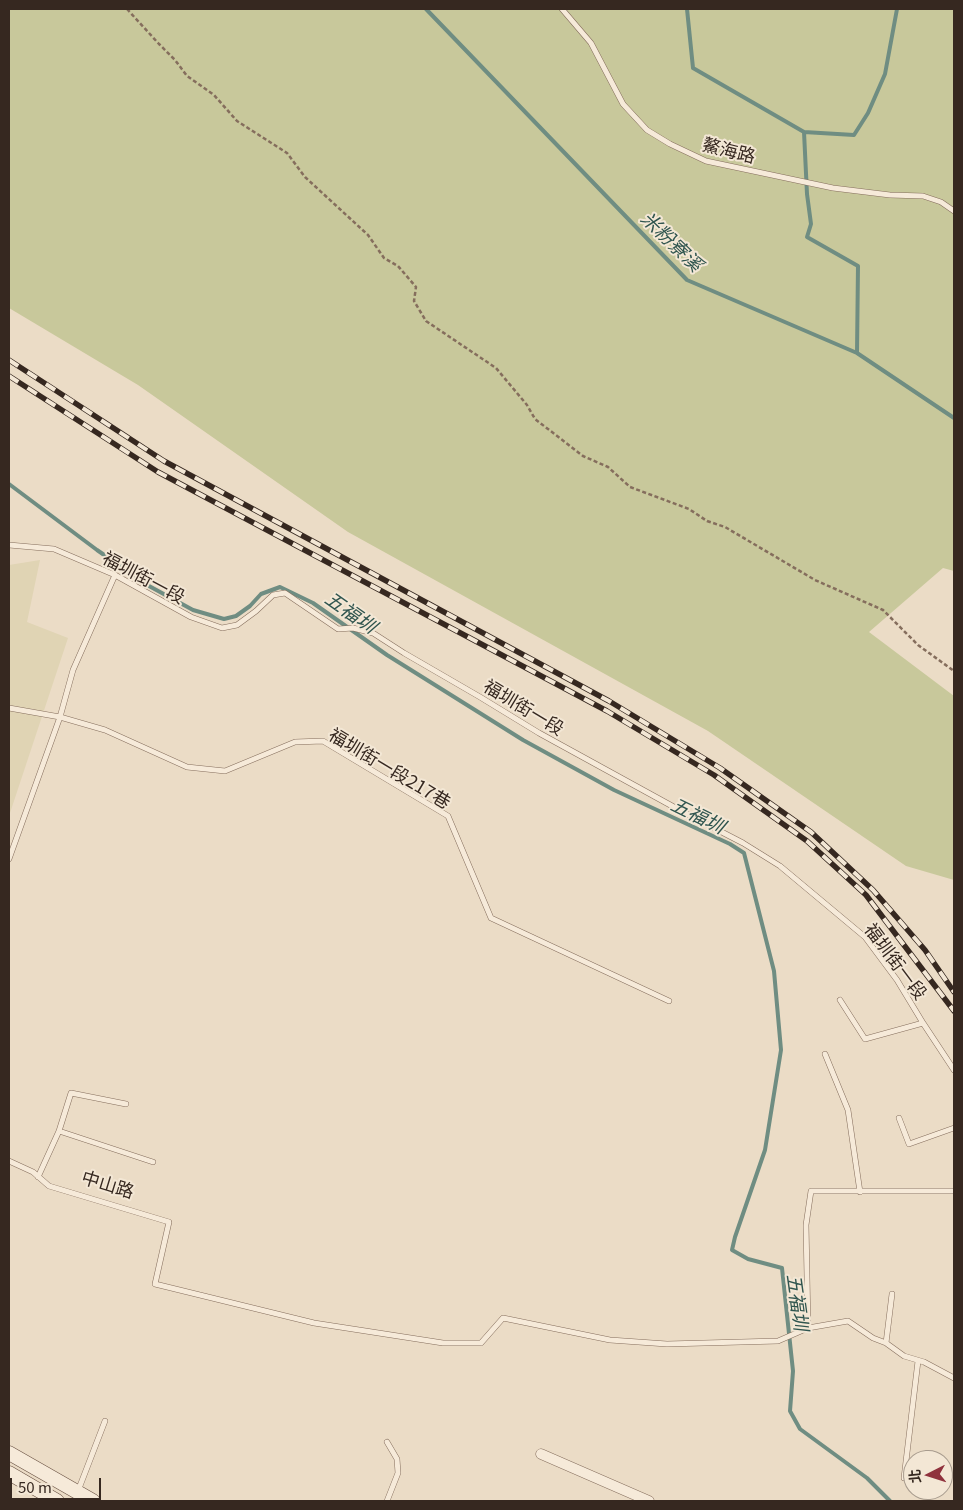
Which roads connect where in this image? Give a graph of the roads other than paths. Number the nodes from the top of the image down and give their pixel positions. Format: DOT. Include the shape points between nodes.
graph roads {
  1 [pos="562,9"];
  2 [pos="954,211"];
  3 [pos="9,545"];
  4 [pos="115,575"];
  5 [pos="9,708"];
  6 [pos="60,716"];
  7 [pos="9,859"];
  8 [pos="840,1000"];
  9 [pos="669,1001"];
  10 [pos="923,1023"];
  11 [pos="825,1054"];
  12 [pos="954,1070"];
  13 [pos="126,1104"];
  14 [pos="899,1118"];
  15 [pos="954,1128"];
  16 [pos="59,1131"];
  17 [pos="9,1161"];
  18 [pos="153,1162"];
  19 [pos="38,1177"];
  20 [pos="860,1192"];
  21 [pos="954,1192"];
  22 [pos="892,1294"];
  23 [pos="807,1328"];
  24 [pos="886,1344"];
  25 [pos="918,1361"];
  26 [pos="954,1378"];
  27 [pos="105,1421"];
  28 [pos="387,1442"];
  29 [pos="907,1450"];
  30 [pos="9,1453"];
  31 [pos="540,1454"];
  32 [pos="9,1473"];
  33 [pos="77,1492"];
  34 [pos="57,1501"];
  35 [pos="93,1501"];
  36 [pos="387,1501"];
  37 [pos="649,1501"];
  1 -- 2 [label="lane, 鰲海路" via="591,43 623,104 647,130 670,144 706,161 833,188 923,196"];
  3 -- 4 [label="lane, 福圳街一段" via="54,549"];
  4 -- 6 [label="lane" via="73,670"];
  4 -- 10 [label="lane, 福圳街一段" via="191,617 222,628 236,625 273,595 285,594 338,629 353,628 373,633 539,734 780,866 865,937"];
  5 -- 6 [label="lane, 福圳街一段217巷"];
  6 -- 7 [label="lane"];
  6 -- 9 [label="lane, 福圳街一段217巷" via="105,730 187,766 225,771 295,742 324,741 448,816 491,918"];
  8 -- 10 [label="lane" via="865,1039"];
  10 -- 12 [label="lane, 福圳街一段"];
  11 -- 20 [label="lane" via="848,1110"];
  13 -- 16 [label="lane" via="71,1092"];
  14 -- 15 [label="lane" via="909,1144"];
  16 -- 18 [label="lane, 中山路"];
  16 -- 19 [label="lane"];
  17 -- 19 [label="lane, 中山路"];
  19 -- 23 [label="lane, 中山路" via="49,1186 169,1222 155,1284 314,1323 443,1343 482,1343 503,1318 610,1340 667,1344 778,1341"];
  20 -- 21 [label="lane"];
  20 -- 23 [label="lane" via="810,1191 806,1226"];
  22 -- 24 [label="lane"];
  23 -- 24 [label="lane" via="848,1320"];
  24 -- 25 [label="lane"];
  25 -- 26 [label="lane"];
  25 -- 29 [label="lane"];
  27 -- 33 [label="lane"];
  28 -- 36 [label="lane" via="397,1459 398,1473"];
  30 -- 33 [label="street"];
  31 -- 37 [label="street"];
  32 -- 34 [label="street"];
  33 -- 35 [label="street"];
}
